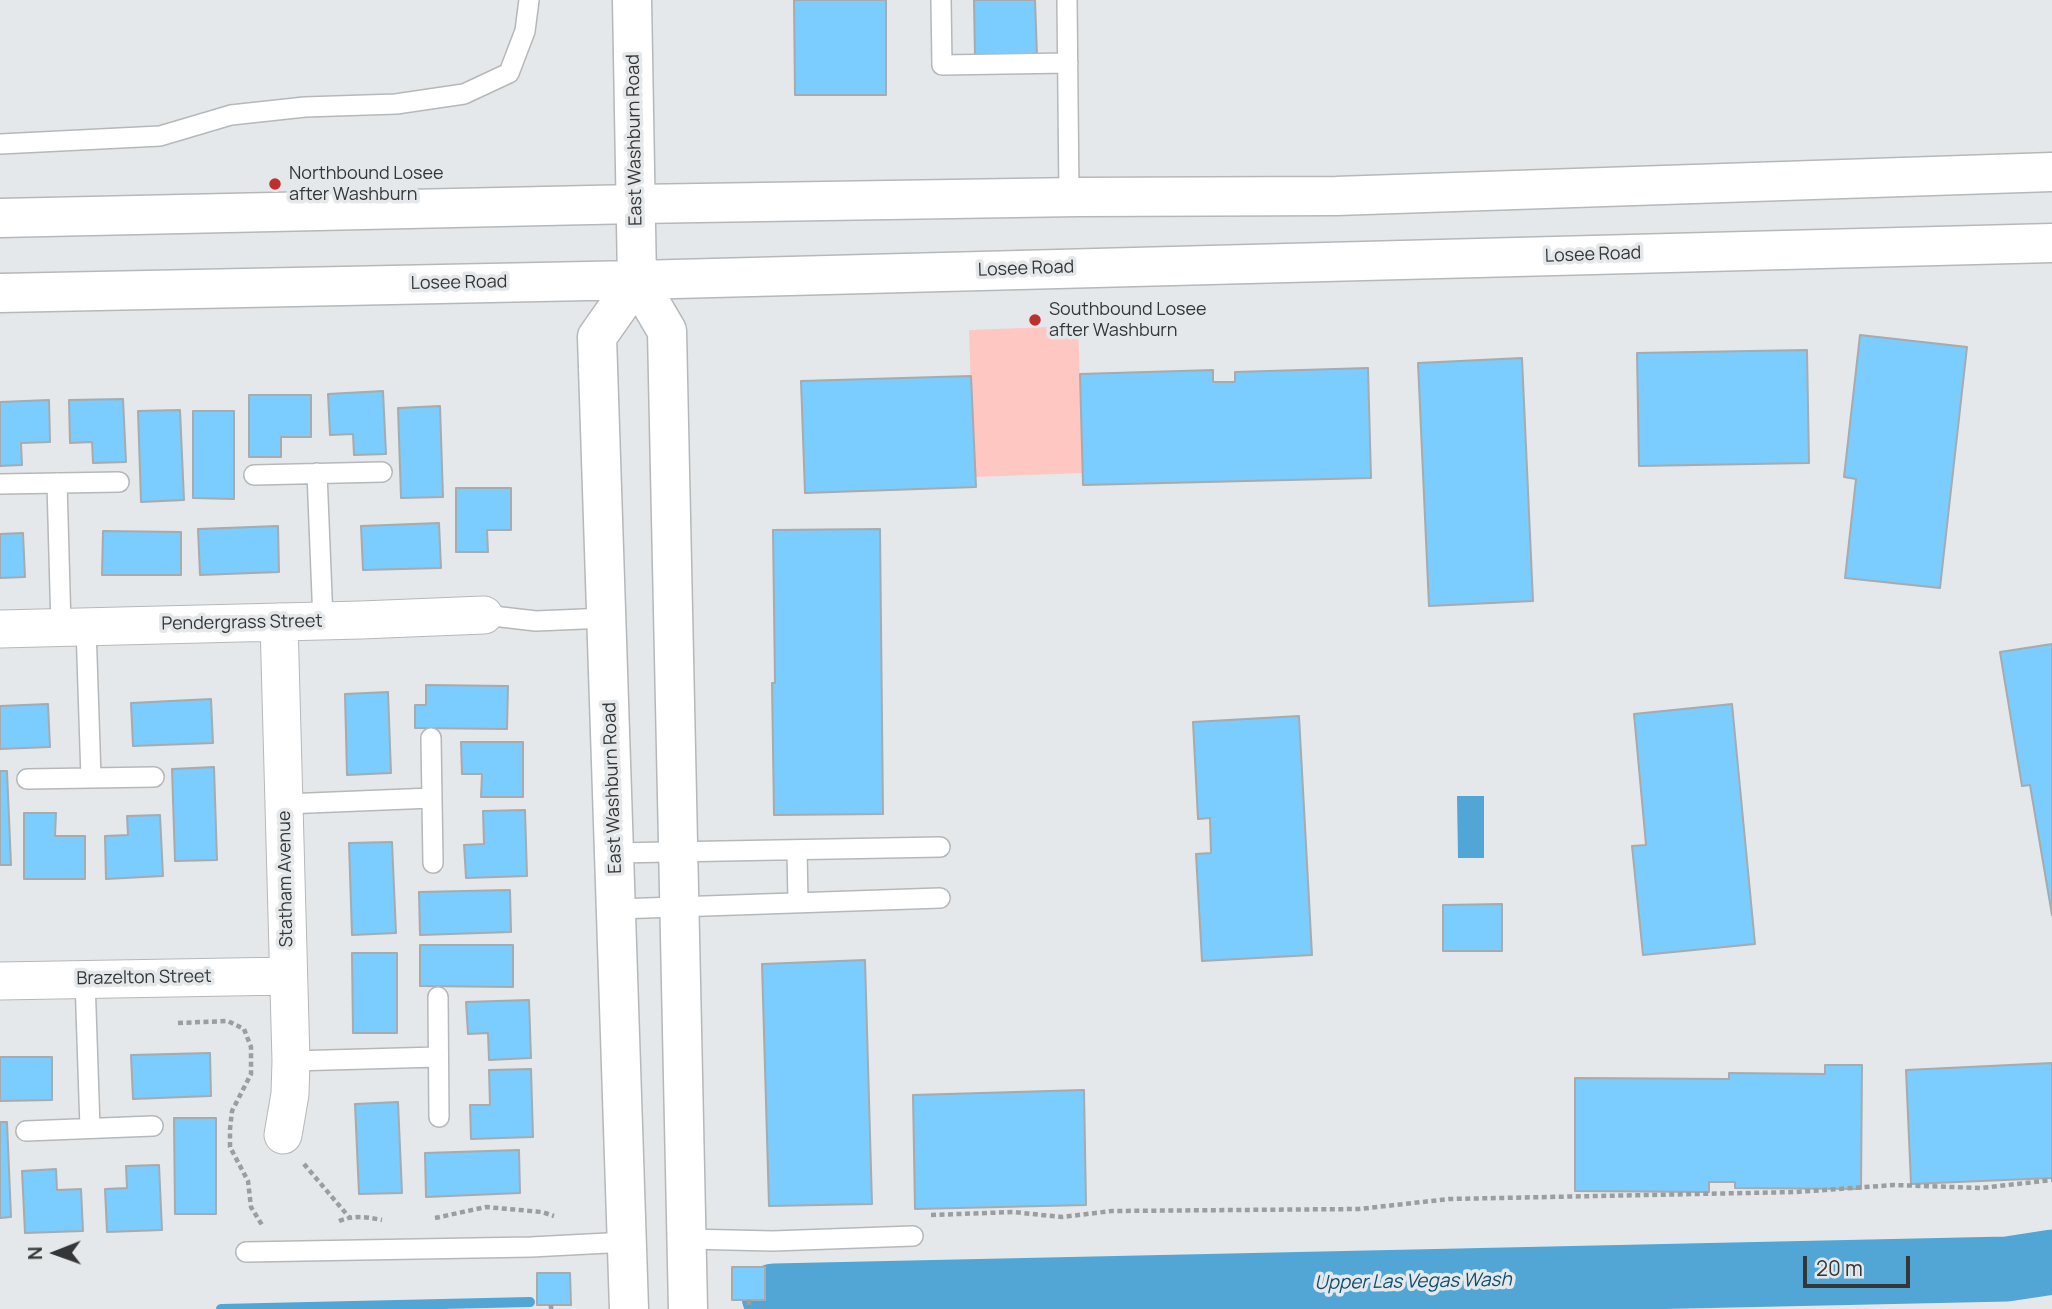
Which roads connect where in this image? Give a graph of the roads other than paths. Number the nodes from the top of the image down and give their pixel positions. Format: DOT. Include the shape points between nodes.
graph roads {
  1 [pos="529,0"];
  2 [pos="632,0"];
  3 [pos="941,0"];
  4 [pos="1067,0"];
  5 [pos="1068,63"];
  6 [pos="0,144"];
  7 [pos="2052,172"];
  8 [pos="1069,197"];
  9 [pos="636,204"];
  10 [pos="0,218"];
  11 [pos="2052,243"];
  12 [pos="637,280"];
  13 [pos="0,293"];
  14 [pos="382,472"];
  15 [pos="317,473"];
  16 [pos="254,475"];
  17 [pos="119,482"];
  18 [pos="57,483"];
  19 [pos="0,484"];
  20 [pos="484,615"];
  21 [pos="607,618"];
  22 [pos="323,621"];
  23 [pos="279,622"];
  24 [pos="74,627"];
  25 [pos="0,629"];
  26 [pos="431,738"];
  27 [pos="154,776"];
  28 [pos="90,778"];
  29 [pos="27,779"];
  30 [pos="432,799"];
  31 [pos="285,804"];
  32 [pos="940,847"];
  33 [pos="797,850"];
  34 [pos="677,852"];
  35 [pos="615,853"];
  36 [pos="433,863"];
  37 [pos="940,898"];
  38 [pos="797,903"];
  39 [pos="678,907"];
  40 [pos="617,909"];
  41 [pos="288,976"];
  42 [pos="85,979"];
  43 [pos="0,981"];
  44 [pos="438,997"];
  45 [pos="438,1057"];
  46 [pos="291,1061"];
  47 [pos="439,1118"];
  48 [pos="153,1126"];
  49 [pos="90,1128"];
  50 [pos="26,1131"];
  51 [pos="283,1135"];
  52 [pos="913,1236"];
  53 [pos="686,1239"];
  54 [pos="627,1242"];
  55 [pos="246,1252"];
  56 [pos="629,1309"];
  57 [pos="688,1309"];
  1 -- 6 [label="lane" via="525,31 509,73 464,94 396,104 231,115 160,136"];
  2 -- 9 [label="main road, East Washburn Road"];
  3 -- 5 [label="lane" via="942,65"];
  4 -- 5 [label="lane"];
  5 -- 8 [label="lane"];
  7 -- 8 [label="main road" via="1350,195"];
  8 -- 9 [label="main road"];
  9 -- 10 [label="main road"];
  9 -- 12 [label="main road, East Washburn Road"];
  11 -- 12 [label="main road, Losee Road"];
  12 -- 13 [label="main road, Losee Road"];
  12 -- 21 [label="main road, East Washburn Road" via="597,337"];
  12 -- 34 [label="main road, East Washburn Road" via="667,331"];
  14 -- 15 [label="lane"];
  15 -- 16 [label="lane"];
  15 -- 22 [label="lane"];
  17 -- 18 [label="lane"];
  18 -- 19 [label="lane"];
  18 -- 24 [label="lane"];
  20 -- 21 [label="lane" via="536,621"];
  20 -- 22 [label="street, Pendergrass Street"];
  21 -- 35 [label="main road, East Washburn Road"];
  22 -- 23 [label="street, Pendergrass Street"];
  23 -- 24 [label="street, Pendergrass Street"];
  23 -- 31 [label="street, Statham Avenue"];
  24 -- 25 [label="street, Pendergrass Street"];
  24 -- 28 [label="lane"];
  26 -- 30 [label="lane"];
  27 -- 28 [label="lane"];
  28 -- 29 [label="lane"];
  30 -- 31 [label="lane"];
  30 -- 36 [label="lane"];
  31 -- 41 [label="street, Statham Avenue"];
  32 -- 33 [label="lane"];
  33 -- 34 [label="lane"];
  33 -- 38 [label="lane"];
  34 -- 35 [label="lane"];
  34 -- 39 [label="main road, East Washburn Road"];
  35 -- 40 [label="main road, East Washburn Road"];
  37 -- 38 [label="lane"];
  38 -- 39 [label="lane"];
  39 -- 40 [label="lane"];
  39 -- 53 [label="main road, East Washburn Road"];
  40 -- 54 [label="main road, East Washburn Road"];
  41 -- 42 [label="street, Brazelton Street"];
  41 -- 46 [label="street, Statham Avenue"];
  42 -- 43 [label="street, Brazelton Street"];
  42 -- 49 [label="lane"];
  44 -- 45 [label="lane"];
  45 -- 46 [label="lane"];
  45 -- 47 [label="lane"];
  46 -- 51 [label="street, Statham Avenue"];
  48 -- 49 [label="lane"];
  49 -- 50 [label="lane"];
  52 -- 53 [label="lane"];
  53 -- 57 [label="main road, East Washburn Road"];
  54 -- 55 [label="lane"];
  54 -- 56 [label="main road, East Washburn Road"];
}
